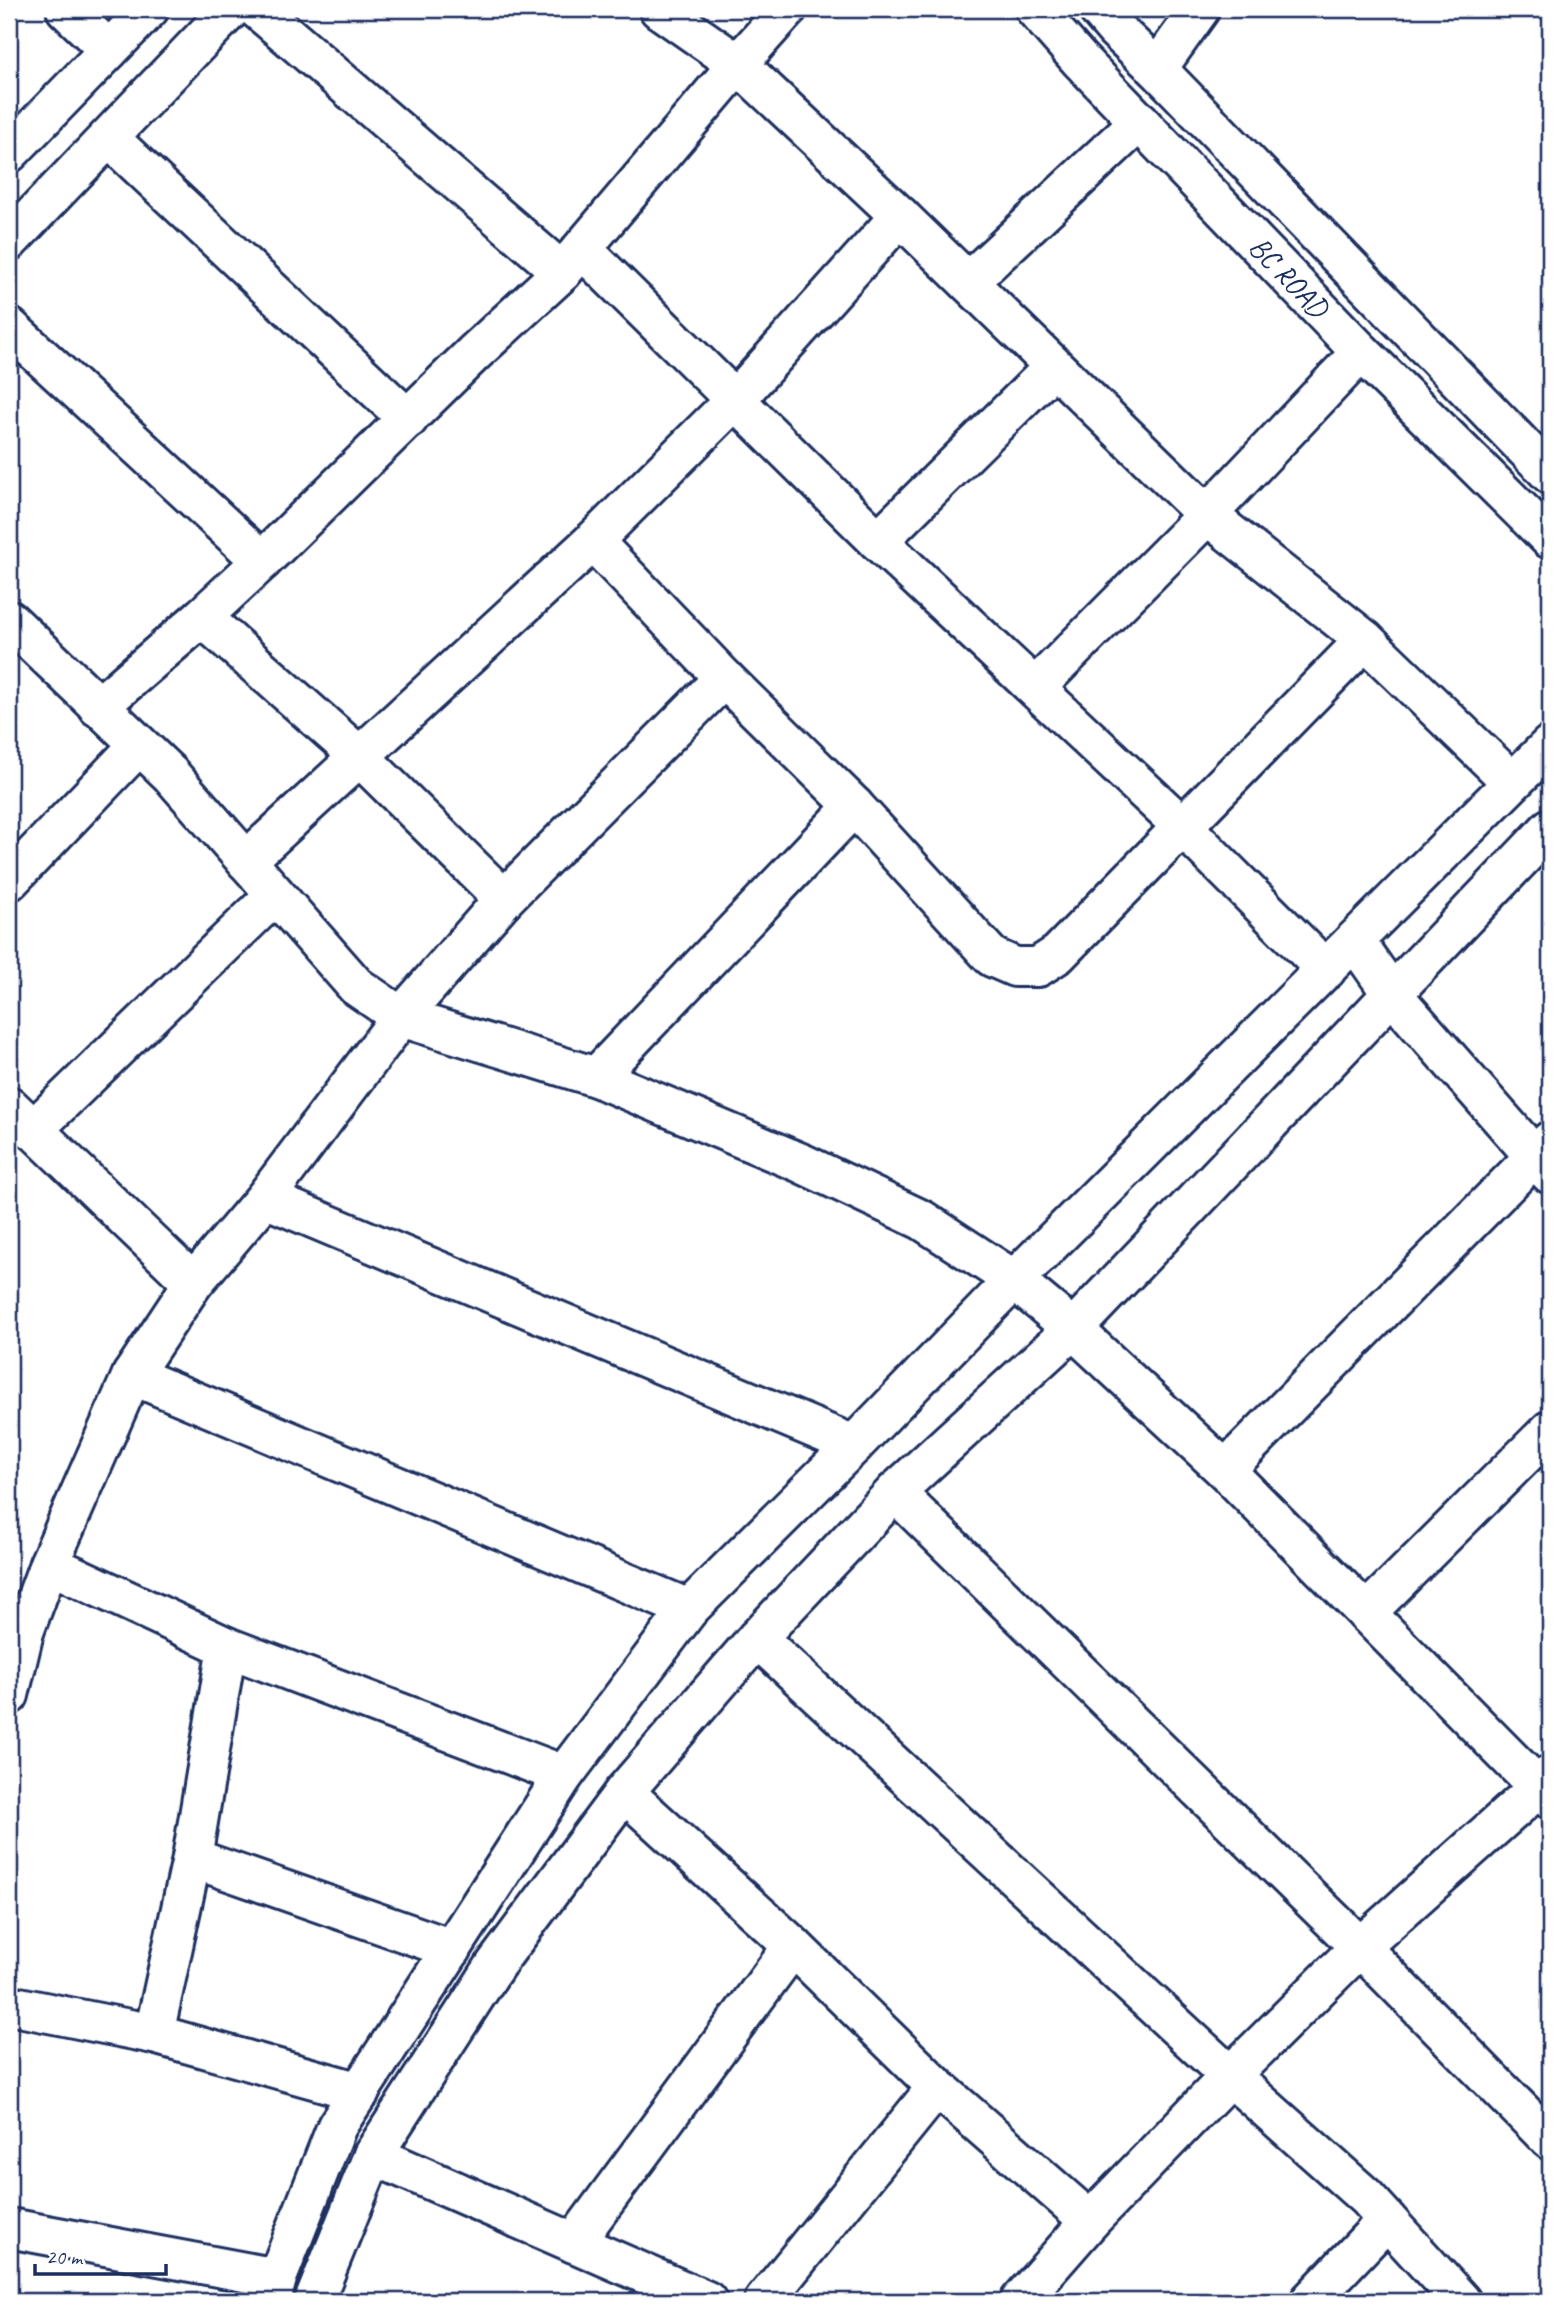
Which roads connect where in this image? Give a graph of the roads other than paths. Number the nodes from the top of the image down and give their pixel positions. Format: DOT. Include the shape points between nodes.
graph roads {
  1 [pos="66,9"];
  2 [pos="149,9"];
  3 [pos="231,9"];
  4 [pos="257,9"];
  5 [pos="659,9"];
  6 [pos="787,9"];
  7 [pos="1035,9"];
  8 [pos="1098,9"];
  9 [pos="1200,9"];
  10 [pos="109,50"];
  11 [pos="738,64"];
  12 [pos="1157,69"];
  13 [pos="1140,121"];
  14 [pos="109,138"];
  15 [pos="9,153"];
  16 [pos="900,216"];
  17 [pos="9,241"];
  18 [pos="572,261"];
  19 [pos="968,282"];
  20 [pos="9,327"];
  21 [pos="1361,352"];
  22 [pos="1054,367"];
  23 [pos="735,400"];
  24 [pos="408,419"];
  25 [pos="1550,474"];
  26 [pos="1207,515"];
  27 [pos="1550,539"];
  28 [pos="593,541"];
  29 [pos="878,541"];
  30 [pos="262,561"];
  31 [pos="201,617"];
  32 [pos="9,620"];
  33 [pos="1365,640"];
  34 [pos="724,678"];
  35 [pos="1036,687"];
  36 [pos="98,707"];
  37 [pos="139,745"];
  38 [pos="1550,745"];
  39 [pos="359,756"];
  40 [pos="1512,782"];
  41 [pos="854,806"];
  42 [pos="1183,827"];
  43 [pos="1550,828"];
  44 [pos="246,861"];
  45 [pos="9,881"];
  46 [pos="275,895"];
  47 [pos="504,899"];
  48 [pos="1355,941"];
  49 [pos="1326,970"];
  50 [pos="1392,994"];
  51 [pos="401,1017"];
  52 [pos="596,1077"];
  53 [pos="21,1118"];
  54 [pos="1545,1157"];
  55 [pos="265,1198"];
  56 [pos="1014,1280"];
  57 [pos="193,1283"];
  58 [pos="1073,1329"];
  59 [pos="132,1375"];
  60 [pos="1550,1430"];
  61 [pos="854,1445"];
  62 [pos="1225,1470"];
  63 [pos="895,1492"];
  64 [pos="49,1564"];
  65 [pos="689,1609"];
  66 [pos="1366,1612"];
  67 [pos="16,1630"];
  68 [pos="757,1638"];
  69 [pos="227,1647"];
  70 [pos="9,1695"];
  71 [pos="564,1775"];
  72 [pos="1546,1787"];
  73 [pos="624,1792"];
  74 [pos="192,1858"];
  75 [pos="793,1946"];
  76 [pos="1360,1947"];
  77 [pos="452,1949"];
  78 [pos="9,2005"];
  79 [pos="154,2034"];
  80 [pos="1230,2076"];
  81 [pos="937,2087"];
  82 [pos="360,2092"];
  83 [pos="1550,2140"];
  84 [pos="373,2155"];
  85 [pos="1387,2220"];
  86 [pos="1090,2221"];
  87 [pos="9,2228"];
  88 [pos="574,2243"];
  89 [pos="274,2290"];
  90 [pos="314,2301"];
  91 [pos="706,2301"];
  92 [pos="764,2301"];
  93 [pos="1020,2301"];
  94 [pos="1310,2301"];
  95 [pos="1461,2301"];
  1 -- 10 [label="street"];
  2 -- 10 [label="street"];
  3 -- 14 [label="street"];
  4 -- 18 [label="street"];
  5 -- 11 [label="street"];
  6 -- 11 [label="street"];
  7 -- 13 [label="street, BC ROAD"];
  8 -- 12 [label="street"];
  9 -- 12 [label="street"];
  10 -- 15 [label="street"];
  11 -- 16 [label="street"];
  11 -- 18 [label="street"];
  12 -- 25 [label="street"];
  13 -- 19 [label="street"];
  13 -- 21 [label="street, BC ROAD"];
  14 -- 17 [label="street"];
  14 -- 24 [label="street"];
  16 -- 19 [label="street"];
  16 -- 23 [label="street"];
  18 -- 23 [label="street"];
  18 -- 24 [label="street"];
  19 -- 22 [label="street"];
  20 -- 30 [label="street"];
  21 -- 26 [label="street"];
  21 -- 27 [label="street, BC ROAD"];
  22 -- 26 [label="street"];
  22 -- 29 [label="street"];
  23 -- 28 [label="street"];
  23 -- 29 [label="street"];
  24 -- 30 [label="street"];
  26 -- 33 [label="street"];
  26 -- 35 [label="street"];
  28 -- 34 [label="street"];
  28 -- 39 [label="street"];
  29 -- 35 [label="street"];
  30 -- 31 [label="street"];
  31 -- 36 [label="street"];
  31 -- 39 [label="street"];
  32 -- 36 [label="street"];
  33 -- 40 [label="street"];
  33 -- 42 [label="street"];
  34 -- 41 [label="street"];
  34 -- 47 [label="street"];
  35 -- 42 [label="street"];
  36 -- 37 [label="street"];
  37 -- 44 [label="street"];
  37 -- 45 [label="street"];
  38 -- 40 [label="street"];
  39 -- 44 [label="street"];
  39 -- 47 [label="street"];
  40 -- 48 [label="street"];
  41 -- 42 [label="street" via="992,957 1015,967 1038,967 1058,954"];
  41 -- 52 [label="street"];
  42 -- 49 [label="street"];
  43 -- 50 [label="street"];
  44 -- 46 [label="street"];
  46 -- 51 [label="street" via="356,986"];
  46 -- 53 [label="street"];
  47 -- 51 [label="street"];
  48 -- 49 [label="street"];
  48 -- 50 [label="street"];
  49 -- 56 [label="street"];
  50 -- 54 [label="street"];
  50 -- 58 [label="street"];
  51 -- 52 [label="street"];
  51 -- 55 [label="street"];
  52 -- 56 [label="street" via="801,1163 922,1220"];
  53 -- 57 [label="street"];
  54 -- 62 [label="street"];
  55 -- 57 [label="street"];
  55 -- 61 [label="street"];
  56 -- 58 [label="street"];
  56 -- 61 [label="street"];
  57 -- 59 [label="street"];
  58 -- 62 [label="street"];
  58 -- 63 [label="street"];
  59 -- 64 [label="street"];
  59 -- 65 [label="street"];
  60 -- 66 [label="street"];
  61 -- 65 [label="street"];
  62 -- 66 [label="street"];
  63 -- 68 [label="street"];
  63 -- 76 [label="street"];
  64 -- 67 [label="street"];
  64 -- 69 [label="street"];
  65 -- 71 [label="street"];
  66 -- 72 [label="street"];
  67 -- 70 [label="street"];
  68 -- 73 [label="street"];
  68 -- 80 [label="street"];
  69 -- 71 [label="street"];
  69 -- 74 [label="street"];
  71 -- 77 [label="street"];
  72 -- 76 [label="street"];
  73 -- 75 [label="street"];
  73 -- 84 [label="street" via="496,1965"];
  74 -- 77 [label="street"];
  74 -- 79 [label="street"];
  75 -- 81 [label="street"];
  75 -- 88 [label="street"];
  76 -- 80 [label="street"];
  76 -- 83 [label="street"];
  77 -- 82 [label="street"];
  78 -- 79 [label="street"];
  79 -- 82 [label="street"];
  80 -- 85 [label="street"];
  80 -- 86 [label="street"];
  81 -- 86 [label="street"];
  81 -- 92 [label="street"];
  82 -- 89 [label="street" via="337,2126"];
  84 -- 88 [label="street"];
  84 -- 90 [label="street"];
  85 -- 94 [label="street"];
  85 -- 95 [label="street"];
  86 -- 93 [label="street"];
  87 -- 89 [label="street"];
  88 -- 91 [label="street"];
}
